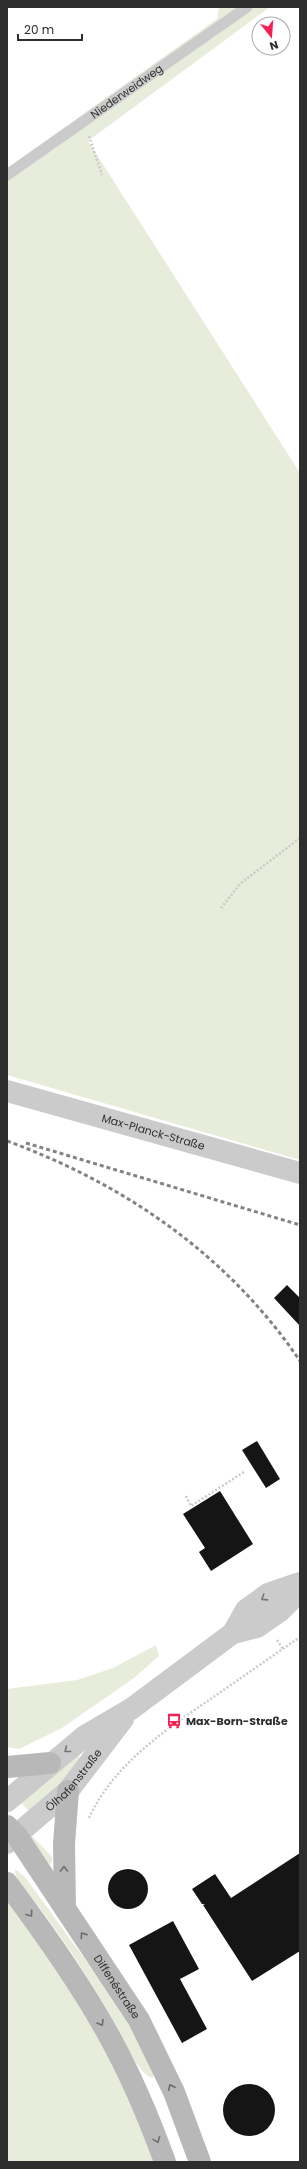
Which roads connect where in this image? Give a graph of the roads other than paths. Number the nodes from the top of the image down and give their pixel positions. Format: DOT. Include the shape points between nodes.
graph roads {
  1 [pos="247,7"];
  2 [pos="7,176"];
  3 [pos="7,1091"];
  4 [pos="300,1173"];
  5 [pos="300,1583"];
  6 [pos="300,1591"];
  7 [pos="233,1633"];
  8 [pos="131,1709"];
  9 [pos="50,1763"];
  10 [pos="7,1767"];
  11 [pos="68,1791"];
  12 [pos="7,1800"];
  13 [pos="10,1835"];
  14 [pos="7,1883"];
  15 [pos="65,1908"];
  16 [pos="165,2162"];
  17 [pos="200,2162"];
  1 -- 2 [label="lane, Niederweidweg"];
  3 -- 4 [label="street, Max-Planck-Straße"];
  5 -- 7 [label="street, Ölhafenstraße, one-way" via="268,1594 246,1610"];
  6 -- 7 [label="street, Ölhafenstraße" via="280,1611 257,1627"];
  7 -- 8 [label="street, Ölhafenstraße"];
  8 -- 9 [label="street, Ölhafenstraße, one-way" via="85,1736"];
  8 -- 11 [label="street, Ölhafenstraße"];
  9 -- 10 [label="main road"];
  9 -- 12 [label="street, Ölhafenstraße"];
  11 -- 13 [label="street, Ölhafenstraße"];
  15 -- 11 [label="main road, one-way" via="64,1844"];
  13 -- 15 [label="main road, Diffenéstraße"];
  14 -- 16 [label="main road, one-way" via="76,1979 109,2035 143,2105"];
  17 -- 15 [label="main road, Diffenéstraße, one-way" via="174,2092 139,2020"];
}
